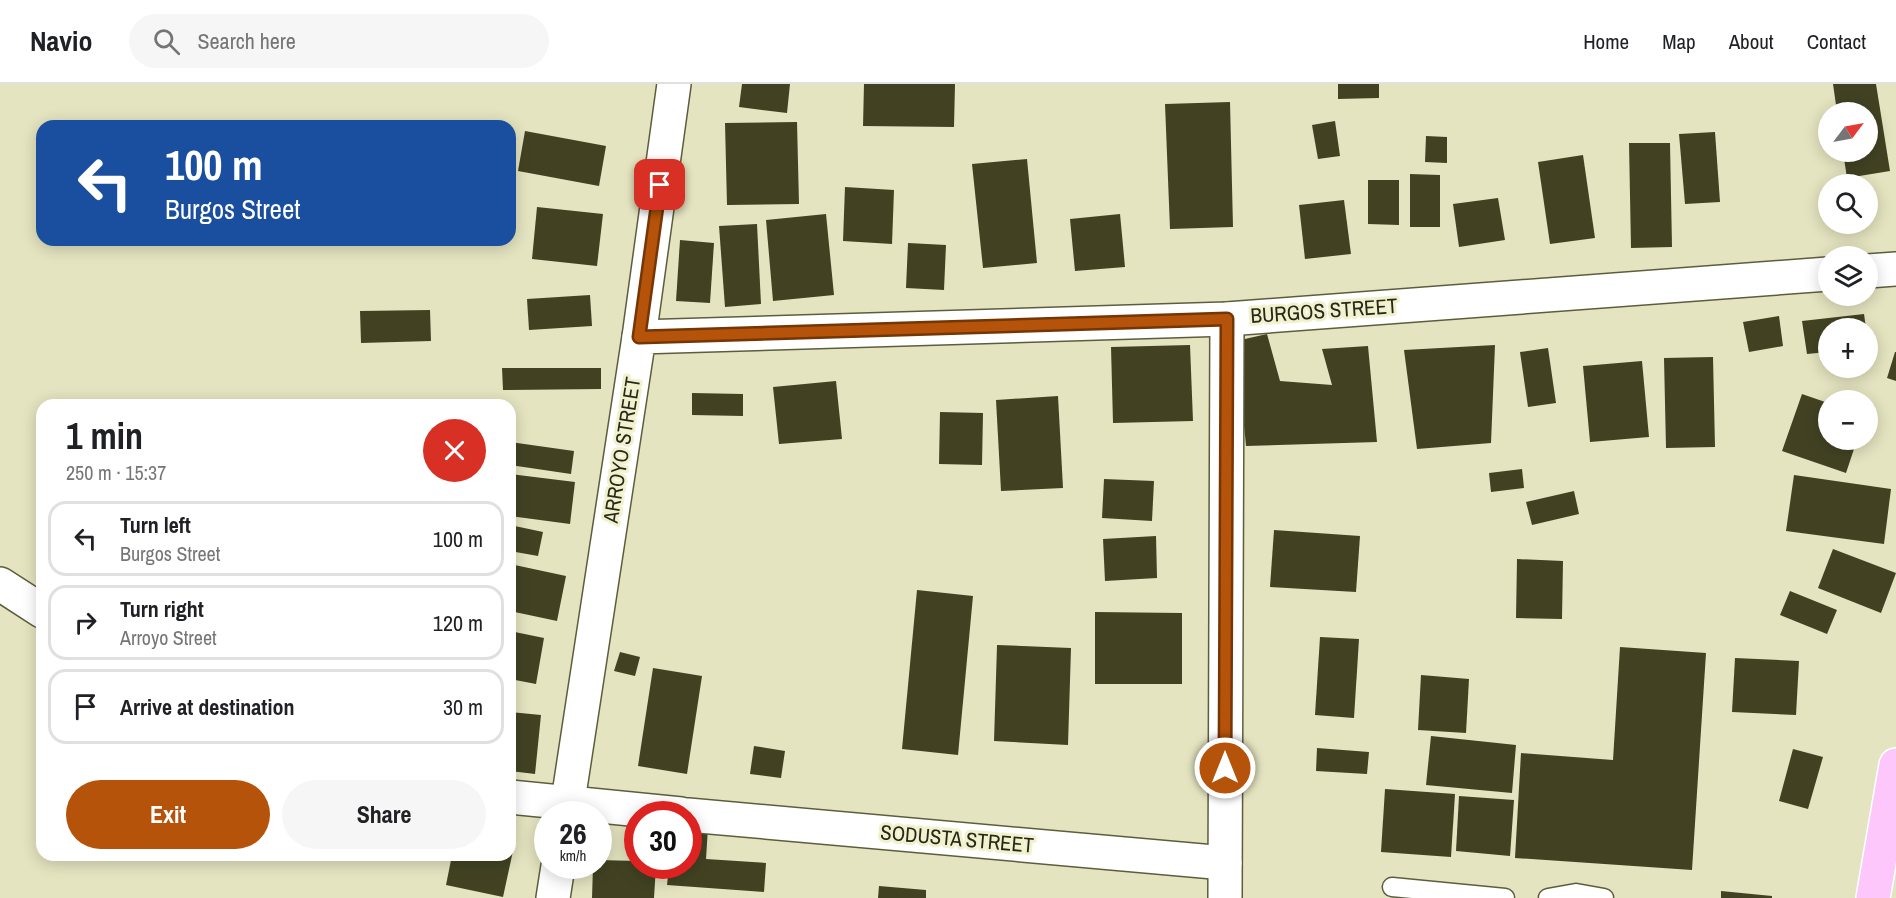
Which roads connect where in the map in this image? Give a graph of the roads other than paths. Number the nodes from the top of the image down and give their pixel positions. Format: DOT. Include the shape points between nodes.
graph roads {
  1 [pos="674,84"];
  2 [pos="1896,269"];
  3 [pos="1878,270"];
  4 [pos="1818,275"];
  5 [pos="1227,319"];
  6 [pos="639,337"];
  7 [pos="0,584"];
  8 [pos="36,607"];
  9 [pos="1896,765"];
  10 [pos="516,799"];
  11 [pos="567,801"];
  12 [pos="534,803"];
  13 [pos="702,816"];
  14 [pos="1225,863"];
  15 [pos="556,879"];
  16 [pos="1392,887"];
  17 [pos="553,898"];
  18 [pos="1225,898"];
  19 [pos="1505,898"];
  20 [pos="1548,898"];
  21 [pos="1604,898"];
  22 [pos="1873,898"];
  1 -- 6 [label="street, ARROYO STREET"];
  2 -- 3 [label="street"];
  4 -- 5 [label="street, BURGOS STREET"];
  5 -- 6 [label="street, BURGOS STREET"];
  5 -- 14 [label="street"];
  6 -- 11 [label="street, ARROYO STREET"];
  7 -- 8 [label="street"];
  9 -- 22 [label="main road"];
  10 -- 12 [label="street"];
  13 -- 14 [label="street, SODUSTA STREET"];
  14 -- 18 [label="street"];
  15 -- 17 [label="street"];
  16 -- 19 [label="lane"];
  20 -- 21 [label="lane" via="1576,893"];
}
